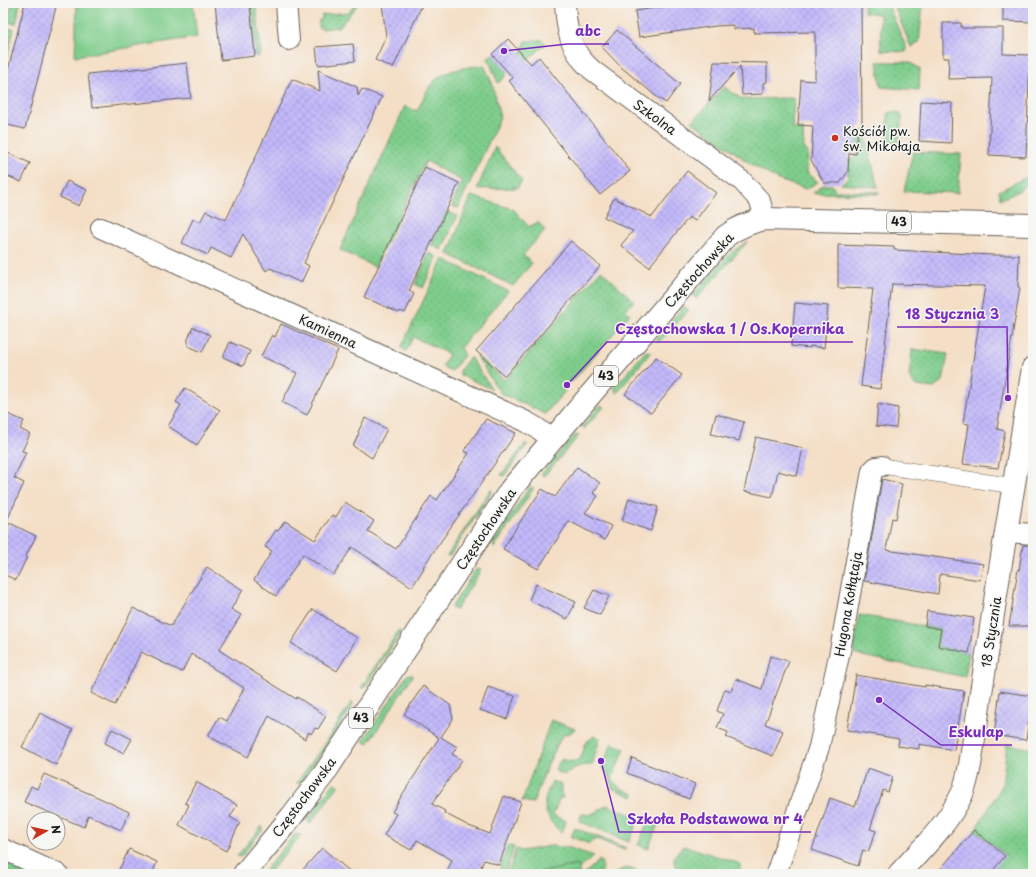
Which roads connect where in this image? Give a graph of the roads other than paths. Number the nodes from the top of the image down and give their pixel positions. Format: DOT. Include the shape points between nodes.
graph roads {
  1 [pos="286,3"];
  2 [pos="565,3"];
  3 [pos="289,40"];
  4 [pos="765,219"];
  5 [pos="1033,225"];
  6 [pos="101,228"];
  7 [pos="1033,368"];
  8 [pos="552,439"];
  9 [pos="882,466"];
  10 [pos="1014,486"];
  11 [pos="1007,532"];
  12 [pos="1033,534"];
  13 [pos="3,849"];
  14 [pos="58,874"];
  15 [pos="244,874"];
  16 [pos="776,874"];
  17 [pos="899,874"];
  1 -- 3 [label="street"];
  2 -- 4 [label="street, Szkolna" via="569,36 580,57 592,70 742,181 760,201"];
  4 -- 5 [label="main road, 43"];
  4 -- 8 [label="main road, Częstochowska / 43" via="744,225 726,236"];
  6 -- 8 [label="street, Kamienna" via="525,421"];
  7 -- 10 [label="main road, 18 Stycznia"];
  8 -- 15 [label="main road, Częstochowska / 43" via="507,496 324,774"];
  9 -- 10 [label="street, Hugona Kołłątaja"];
  9 -- 16 [label="street, Hugona Kołłątaja" via="872,471 840,651 819,748"];
  10 -- 11 [label="main road, 18 Stycznia"];
  11 -- 12 [label="street"];
  11 -- 17 [label="main road, 18 Stycznia" via="970,765 962,794 936,834"];
  13 -- 14 [label="street"];
}
